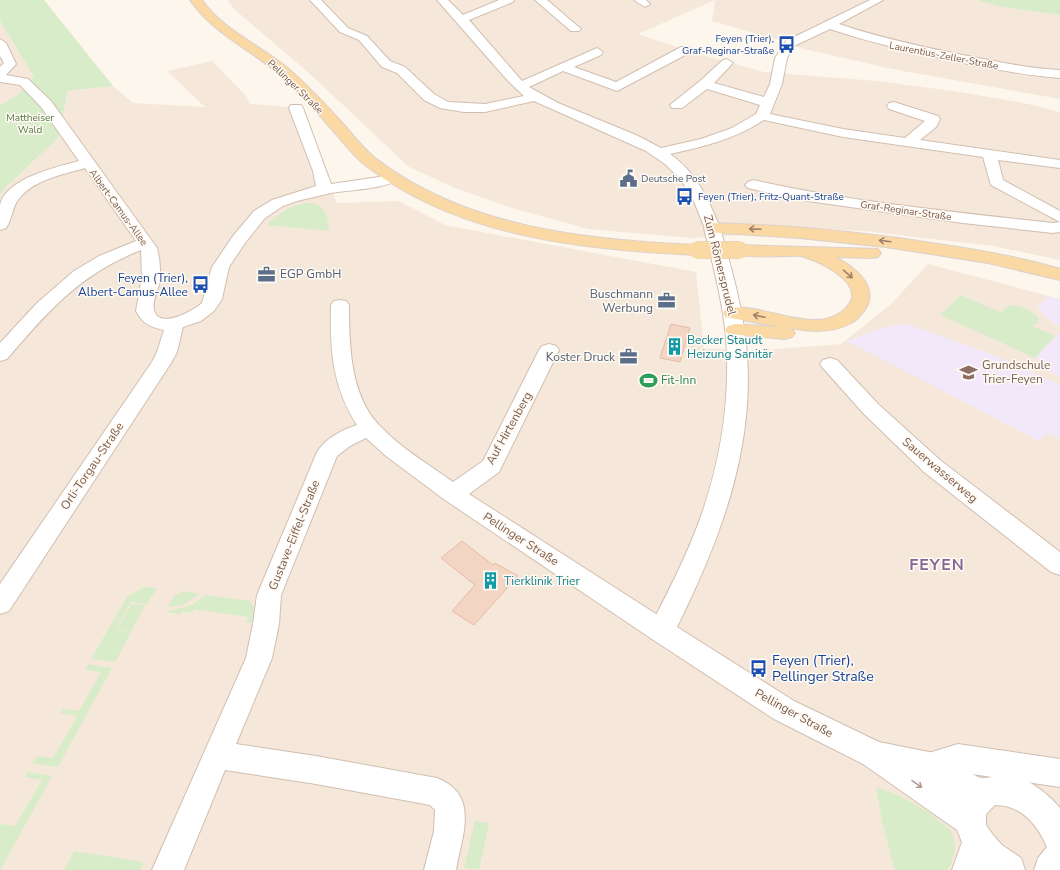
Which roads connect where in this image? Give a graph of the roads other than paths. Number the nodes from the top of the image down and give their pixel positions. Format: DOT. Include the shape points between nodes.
graph roads {
  1 [pos="196,0"];
  2 [pos="314,0"];
  3 [pos="442,0"];
  4 [pos="510,0"];
  5 [pos="540,0"];
  6 [pos="878,0"];
  7 [pos="462,19"];
  8 [pos="830,25"];
  9 [pos="575,29"];
  10 [pos="0,43"];
  11 [pos="684,50"];
  12 [pos="597,52"];
  13 [pos="727,63"];
  14 [pos="563,67"];
  15 [pos="0,74"];
  16 [pos="1060,74"];
  17 [pos="0,78"];
  18 [pos="705,84"];
  19 [pos="520,86"];
  20 [pos="536,97"];
  21 [pos="769,103"];
  22 [pos="677,105"];
  23 [pos="894,106"];
  24 [pos="296,108"];
  25 [pos="762,116"];
  26 [pos="907,143"];
  27 [pos="661,152"];
  28 [pos="990,154"];
  29 [pos="88,163"];
  30 [pos="1060,164"];
  31 [pos="393,177"];
  32 [pos="753,184"];
  33 [pos="325,191"];
  34 [pos="1060,218"];
  35 [pos="0,225"];
  36 [pos="1060,227"];
  37 [pos="712,228"];
  38 [pos="146,243"];
  39 [pos="801,250"];
  40 [pos="855,252"];
  41 [pos="1060,276"];
  42 [pos="340,305"];
  43 [pos="733,322"];
  44 [pos="175,323"];
  45 [pos="549,350"];
  46 [pos="0,355"];
  47 [pos="830,364"];
  48 [pos="370,429"];
  49 [pos="453,494"];
  50 [pos="1060,565"];
  51 [pos="0,604"];
  52 [pos="661,631"];
  53 [pos="874,754"];
  54 [pos="216,755"];
  55 [pos="929,766"];
  56 [pos="1060,773"];
  57 [pos="1060,776"];
  58 [pos="1022,796"];
  59 [pos="1058,825"];
  60 [pos="975,832"];
  61 [pos="1060,854"];
  62 [pos="168,870"];
  63 [pos="440,870"];
  64 [pos="1009,870"];
  65 [pos="1050,870"];
  1 -- 31 [label="main road, Pellinger Straße" via="208,15 272,62 359,151"];
  2 -- 20 [label="street" via="344,30 363,38 386,64 401,70 429,97 445,105 485,108"];
  3 -- 7 [label="street, Zum Römersprudel"];
  4 -- 7 [label="street"];
  5 -- 9 [label="street"];
  6 -- 8 [label="street"];
  7 -- 19 [label="street, Zum Römersprudel"];
  8 -- 16 [label="street, Laurentius-Zeller-Straße" via="866,38 903,47 1039,73"];
  8 -- 21 [label="street" via="790,44 781,58"];
  10 -- 15 [label="street" via="10,64"];
  11 -- 14 [label="street" via="617,87"];
  12 -- 14 [label="street"];
  13 -- 18 [label="street"];
  14 -- 19 [label="street"];
  17 -- 29 [label="street, Albert-Camus-Allee" via="24,82 46,104"];
  18 -- 21 [label="street"];
  18 -- 22 [label="street"];
  19 -- 20 [label="street, Zum Römersprudel"];
  20 -- 27 [label="street, Zum Römersprudel"];
  21 -- 25 [label="street"];
  23 -- 26 [label="street" via="933,119 931,124"];
  24 -- 33 [label="street, Pellinger Straße"];
  25 -- 26 [label="street" via="842,133"];
  25 -- 27 [label="street" via="737,131 705,142"];
  26 -- 28 [label="street"];
  27 -- 37 [label="street, Zum Römersprudel" via="696,188"];
  28 -- 30 [label="street"];
  28 -- 34 [label="street" via="996,182"];
  29 -- 35 [label="street" via="56,172 20,188 8,202"];
  29 -- 38 [label="street, Albert-Camus-Allee"];
  31 -- 33 [label="street, Albert-Camus-Allee"];
  31 -- 39 [label="main road, Pellinger Straße, bridge" via="427,197 457,209 531,230 615,245 697,250"];
  32 -- 36 [label="street, Graf-Reginar-Straße" via="794,194 956,218"];
  33 -- 44 [label="street, Albert-Camus-Allee" via="285,200 258,215 220,268 211,303 197,315"];
  41 -- 37 [label="main road, one-way" via="1031,266 915,245 809,233"];
  37 -- 43 [label="street, Zum Römersprudel"];
  38 -- 44 [label="street, Albert-Camus-Allee" via="152,268 145,311 154,321 164,324"];
  38 -- 46 [label="street" via="115,254 91,267 53,298 22,328"];
  39 -- 40 [label="main road, Pellinger Straße"];
  39 -- 43 [label="main road, one-way" via="834,264 858,285 862,294 861,301 852,314 832,323 814,325 798,325 744,313"];
  40 -- 41 [label="main road, Pellinger Straße" via="945,259"];
  40 -- 43 [label="main road" via="876,299 874,309 857,326 815,334"];
  42 -- 48 [label="street, Pellinger Straße" via="340,344 345,377 357,409"];
  43 -- 52 [label="street, Zum Römersprudel" via="737,410 728,465 716,507 683,591"];
  44 -- 51 [label="street, Orli-Torgau-Straße" via="161,364"];
  45 -- 49 [label="street, Auf Hirtenberg" via="491,466"];
  47 -- 50 [label="street, Sauerwasserweg" via="871,409 932,466"];
  48 -- 49 [label="street, Pellinger Straße" via="394,451"];
  48 -- 54 [label="street, Gustave-Eiffel-Straße" via="338,441 328,452 269,595 259,658"];
  49 -- 52 [label="street, Pellinger Straße"];
  52 -- 53 [label="street, Pellinger Straße" via="784,710"];
  53 -- 55 [label="street, Pellinger Straße" via="908,759"];
  53 -- 60 [label="street, Pellinger Straße, one-way"];
  54 -- 62 [label="street, Gustave-Eiffel-Straße"];
  54 -- 63 [label="street" via="437,792 445,798 450,808"];
  55 -- 56 [label="street" via="958,758"];
  55 -- 60 [label="street, Pellinger Straße" via="972,791"];
  57 -- 58 [label="street"];
  58 -- 59 [label="street"];
  58 -- 60 [label="street" via="1008,791 995,791"];
  60 -- 64 [label="street" via="992,859"];
  61 -- 65 [label="street" via="1058,862"];
}
